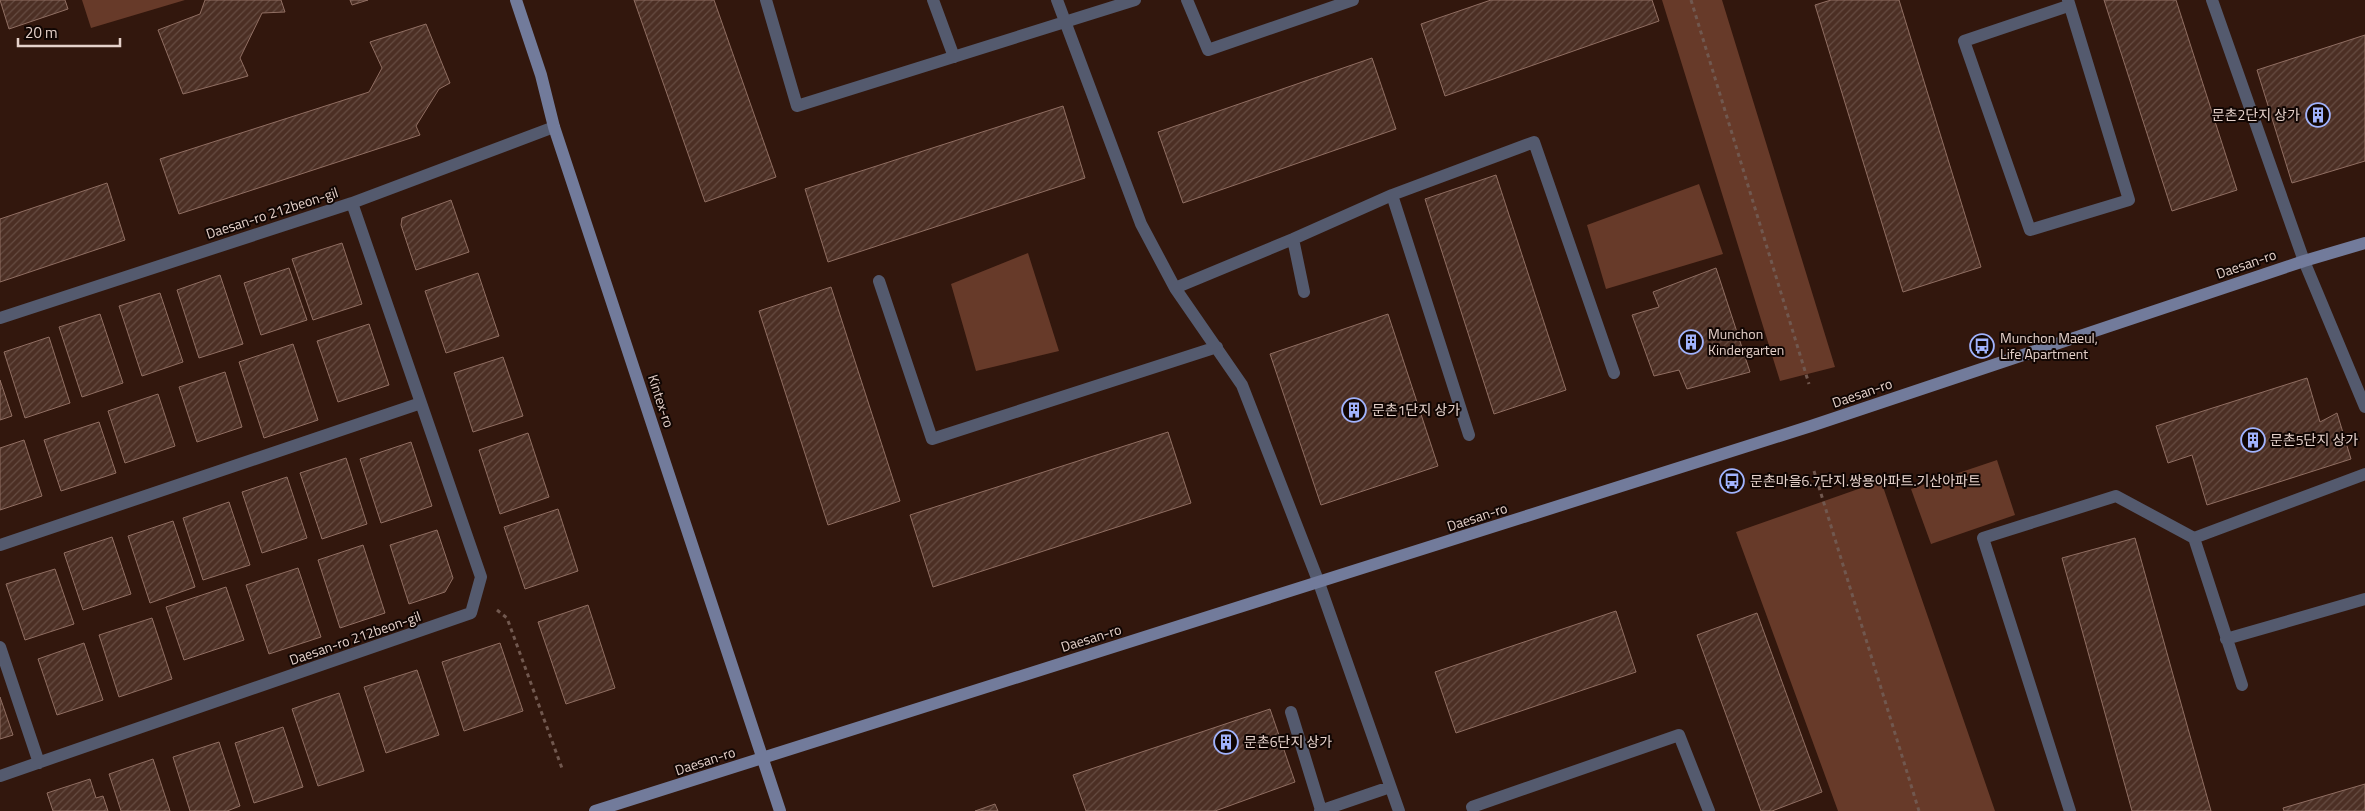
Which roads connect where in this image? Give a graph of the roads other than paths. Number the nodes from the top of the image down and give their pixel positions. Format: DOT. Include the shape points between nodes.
graph roads {
  1 [pos="516,0"];
  2 [pos="766,0"];
  3 [pos="933,0"];
  4 [pos="1057,0"];
  5 [pos="1135,0"];
  6 [pos="1187,0"];
  7 [pos="1353,0"];
  8 [pos="2212,0"];
  9 [pos="2068,3"];
  10 [pos="1065,22"];
  11 [pos="954,57"];
  12 [pos="554,127"];
  13 [pos="1392,195"];
  14 [pos="352,203"];
  15 [pos="1293,239"];
  16 [pos="2365,243"];
  17 [pos="2304,261"];
  18 [pos="879,281"];
  19 [pos="1175,288"];
  20 [pos="1304,292"];
  21 [pos="0,318"];
  22 [pos="1217,347"];
  23 [pos="1614,373"];
  24 [pos="421,403"];
  25 [pos="2365,407"];
  26 [pos="1469,435"];
  27 [pos="2365,474"];
  28 [pos="2194,538"];
  29 [pos="0,546"];
  30 [pos="1319,583"];
  31 [pos="2365,599"];
  32 [pos="2226,639"];
  33 [pos="0,647"];
  34 [pos="2242,685"];
  35 [pos="1291,712"];
  36 [pos="763,758"];
  37 [pos="39,763"];
  38 [pos="0,776"];
  39 [pos="1390,787"];
  40 [pos="595,811"];
  41 [pos="780,811"];
  42 [pos="1320,811"];
  43 [pos="1399,811"];
  44 [pos="1474,811"];
  45 [pos="1709,811"];
  46 [pos="2070,811"];
  1 -- 12 [label="main road, Kintex-ro"];
  2 -- 11 [label="street" via="797,106"];
  3 -- 11 [label="street"];
  4 -- 10 [label="street"];
  5 -- 10 [label="street"];
  6 -- 7 [label="street" via="1208,50"];
  8 -- 17 [label="street"];
  9 -- 9 [label="street" via="1964,40 2030,230 2129,200"];
  10 -- 11 [label="street"];
  10 -- 19 [label="street" via="1140,224"];
  12 -- 14 [label="street"];
  12 -- 36 [label="main road, Kintex-ro"];
  13 -- 15 [label="street"];
  13 -- 23 [label="street" via="1534,142"];
  13 -- 26 [label="street"];
  14 -- 21 [label="street, Daesan-ro 212beon-gil"];
  14 -- 24 [label="street, Daesan-ro 212beon-gil"];
  15 -- 19 [label="street"];
  15 -- 20 [label="street"];
  16 -- 17 [label="main road, Daesan-ro"];
  17 -- 25 [label="street"];
  17 -- 30 [label="main road, Daesan-ro" via="1811,426"];
  18 -- 22 [label="street" via="932,439"];
  19 -- 22 [label="street"];
  22 -- 30 [label="street" via="1242,386"];
  24 -- 29 [label="street"];
  24 -- 37 [label="street, Daesan-ro 212beon-gil" via="481,577 471,613"];
  27 -- 28 [label="street"];
  28 -- 32 [label="street"];
  28 -- 46 [label="street" via="2116,496 1982,538"];
  30 -- 36 [label="main road, Daesan-ro"];
  30 -- 39 [label="street"];
  31 -- 32 [label="street"];
  32 -- 34 [label="street"];
  33 -- 37 [label="street"];
  35 -- 42 [label="street"];
  36 -- 40 [label="main road, Daesan-ro"];
  36 -- 41 [label="main road, Kintex-ro"];
  37 -- 38 [label="street, Daesan-ro 212beon-gil"];
  39 -- 42 [label="street"];
  39 -- 43 [label="street"];
  44 -- 45 [label="street" via="1472,807 1679,735"];
}
